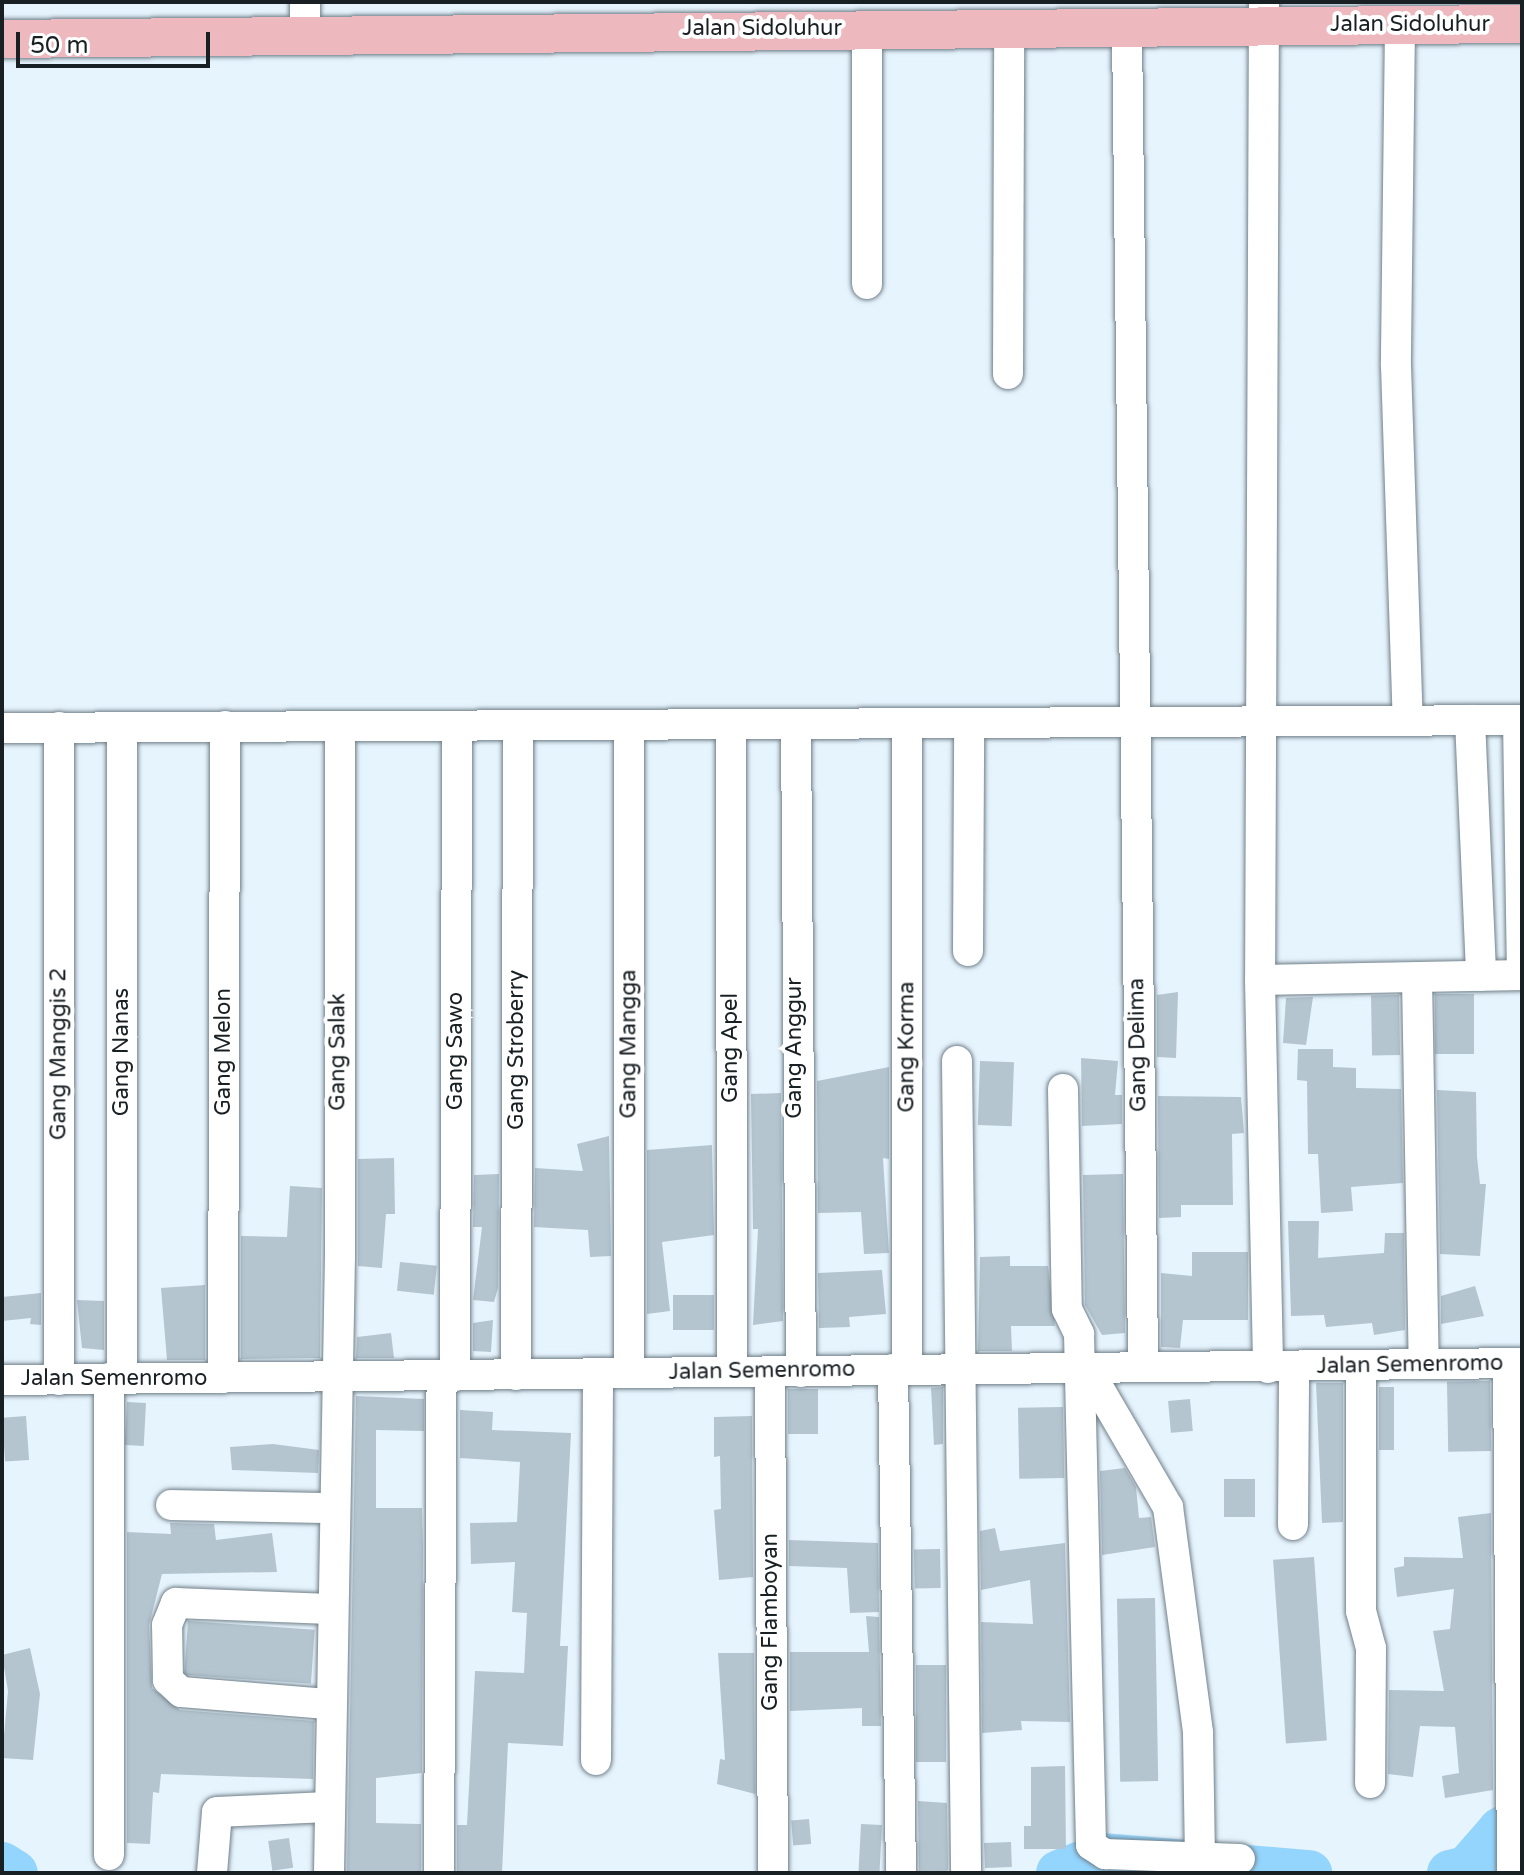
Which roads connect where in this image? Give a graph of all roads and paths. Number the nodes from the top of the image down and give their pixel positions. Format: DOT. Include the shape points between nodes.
graph roads {
  1 [pos="1264,13"];
  2 [pos="305,18"];
  3 [pos="1522,24"];
  4 [pos="1400,25"];
  5 [pos="1009,29"];
  6 [pos="1127,29"];
  7 [pos="867,30"];
  8 [pos="2,39"];
  9 [pos="867,284"];
  10 [pos="1008,374"];
  11 [pos="1470,720"];
  12 [pos="1520,720"];
  13 [pos="1408,721"];
  14 [pos="1133,722"];
  15 [pos="1264,722"];
  16 [pos="907,723"];
  17 [pos="969,723"];
  18 [pos="731,724"];
  19 [pos="796,724"];
  20 [pos="518,725"];
  21 [pos="225,726"];
  22 [pos="340,726"];
  23 [pos="457,726"];
  24 [pos="59,727"];
  25 [pos="122,727"];
  26 [pos="2,728"];
  27 [pos="630,734"];
  28 [pos="968,951"];
  29 [pos="1481,976"];
  30 [pos="1417,978"];
  31 [pos="1260,980"];
  32 [pos="957,1061"];
  33 [pos="1063,1089"];
  34 [pos="629,1359"];
  35 [pos="1515,1363"];
  36 [pos="1424,1364"];
  37 [pos="1361,1366"];
  38 [pos="1143,1367"];
  39 [pos="1281,1367"];
  40 [pos="960,1368"];
  41 [pos="1083,1368"];
  42 [pos="900,1370"];
  43 [pos="732,1372"];
  44 [pos="770,1372"];
  45 [pos="801,1372"];
  46 [pos="516,1375"];
  47 [pos="598,1375"];
  48 [pos="449,1376"];
  49 [pos="337,1377"];
  50 [pos="116,1378"];
  51 [pos="223,1378"];
  52 [pos="2,1380"];
  53 [pos="59,1380"];
  54 [pos="171,1505"];
  55 [pos="334,1508"];
  56 [pos="1293,1525"];
  57 [pos="330,1609"];
  58 [pos="327,1704"];
  59 [pos="596,1760"];
  60 [pos="1370,1783"];
  61 [pos="328,1807"];
  62 [pos="109,1855"];
  63 [pos="1200,1857"];
  64 [pos="1240,1859"];
  65 [pos="966,1869"];
  66 [pos="212,1873"];
  67 [pos="329,1873"];
  68 [pos="439,1873"];
  69 [pos="773,1873"];
  70 [pos="901,1873"];
  71 [pos="1512,1873"];
  1 -- 4 [label="main road, Jalan Sidoluhur"];
  1 -- 6 [label="main road, Jalan Sidoluhur"];
  1 -- 15 [label="street"];
  2 -- 7 [label="main road, Jalan Sidoluhur"];
  2 -- 8 [label="main road, Jalan Sidoluhur"];
  3 -- 4 [label="main road, Jalan Sidoluhur"];
  4 -- 13 [label="street" via="1396,366"];
  5 -- 6 [label="main road, Jalan Sidoluhur"];
  5 -- 7 [label="main road, Jalan Sidoluhur"];
  5 -- 10 [label="street"];
  6 -- 14 [label="street, Gang Delima"];
  7 -- 9 [label="street"];
  11 -- 12 [label="street"];
  11 -- 13 [label="street"];
  11 -- 29 [label="street"];
  12 -- 29 [label="street" via="1522,975"];
  13 -- 15 [label="street"];
  14 -- 15 [label="street"];
  14 -- 17 [label="street"];
  14 -- 38 [label="street, Gang Delima"];
  15 -- 31 [label="street"];
  16 -- 17 [label="street"];
  16 -- 19 [label="street"];
  16 -- 42 [label="street, Gang Korma"];
  17 -- 28 [label="street"];
  18 -- 19 [label="street"];
  18 -- 27 [label="street"];
  18 -- 43 [label="street, Gang Apel"];
  19 -- 45 [label="street, Gang Anggur"];
  20 -- 23 [label="street"];
  20 -- 27 [label="street"];
  20 -- 46 [label="street, Gang Stroberry"];
  21 -- 22 [label="street"];
  21 -- 25 [label="street"];
  21 -- 51 [label="street, Gang Melon"];
  22 -- 23 [label="street"];
  22 -- 49 [label="street, Gang Salak"];
  23 -- 48 [label="street, Gang Sawo"];
  24 -- 25 [label="street"];
  24 -- 26 [label="street"];
  24 -- 53 [label="street, Gang Manggis 2"];
  25 -- 50 [label="street, Gang Nanas"];
  27 -- 34 [label="street, Gang Mangga"];
  29 -- 30 [label="street"];
  30 -- 31 [label="street"];
  30 -- 36 [label="street"];
  31 -- 39 [label="street"];
  32 -- 40 [label="street"];
  33 -- 41 [label="street" via="1067,1309 1079,1334"];
  34 -- 43 [label="street, Jalan Semenromo"];
  34 -- 47 [label="street, Jalan Semenromo"];
  35 -- 36 [label="street, Jalan Semenromo"];
  35 -- 71 [label="street"];
  36 -- 37 [label="street, Jalan Semenromo"];
  37 -- 39 [label="street, Jalan Semenromo"];
  37 -- 60 [label="street" via="1361,1611 1371,1648"];
  38 -- 39 [label="street, Jalan Semenromo"];
  38 -- 41 [label="street, Jalan Semenromo"];
  39 -- 56 [label="street"];
  40 -- 41 [label="street, Jalan Semenromo"];
  40 -- 42 [label="street, Jalan Semenromo"];
  40 -- 65 [label="street"];
  41 -- 63 [label="street" via="1168,1507 1199,1744"];
  41 -- 63 [label="street" via="1091,1845 1105,1854"];
  42 -- 45 [label="street, Jalan Semenromo"];
  42 -- 70 [label="street, Gang Korma"];
  43 -- 44 [label="street, Jalan Semenromo"];
  44 -- 45 [label="street, Jalan Semenromo"];
  44 -- 69 [label="street, Gang Flamboyan"];
  46 -- 47 [label="street, Jalan Semenromo"];
  46 -- 48 [label="street, Jalan Semenromo"];
  47 -- 59 [label="street"];
  48 -- 49 [label="street, Jalan Semenromo"];
  48 -- 68 [label="street, Gang Sawo"];
  49 -- 51 [label="street, Jalan Semenromo"];
  49 -- 55 [label="street, Gang Salak"];
  50 -- 51 [label="street, Jalan Semenromo"];
  50 -- 53 [label="street, Jalan Semenromo"];
  50 -- 62 [label="street, Gang Nanas"];
  52 -- 53 [label="street, Jalan Semenromo"];
  54 -- 55 [label="street"];
  55 -- 57 [label="street, Gang Salak"];
  57 -- 58 [label="street, Gang Salak"];
  57 -- 58 [label="street" via="176,1603 167,1625 168,1680 181,1692"];
  58 -- 61 [label="street, Gang Salak"];
  61 -- 66 [label="street" via="230,1807 213,1816"];
  61 -- 67 [label="street, Gang Salak"];
  63 -- 64 [label="street"];
}
